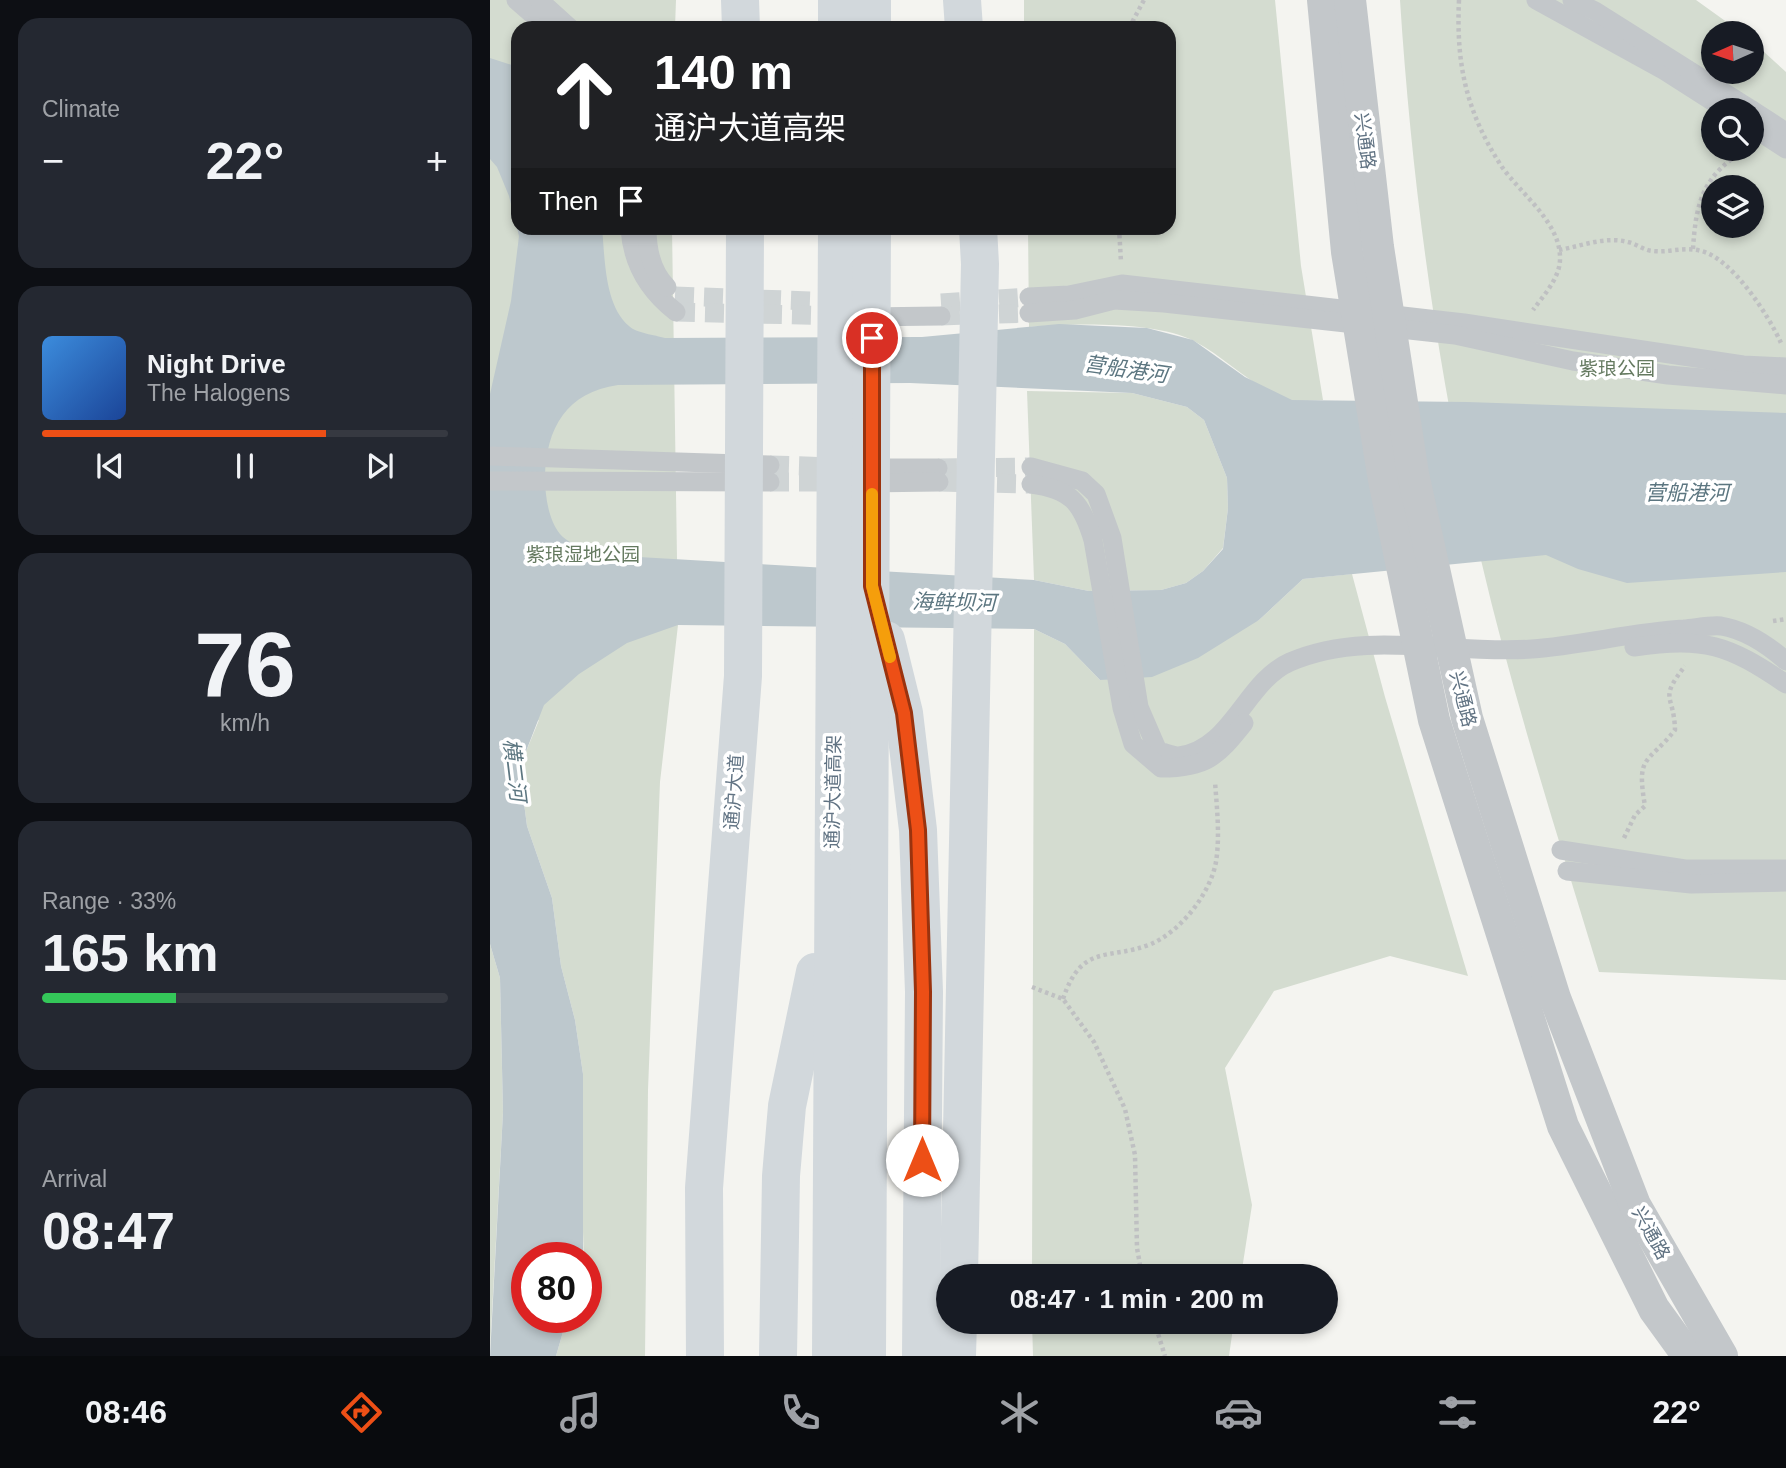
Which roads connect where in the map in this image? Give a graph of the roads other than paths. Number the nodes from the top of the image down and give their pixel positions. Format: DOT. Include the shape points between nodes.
graph roads {
  1 [pos="516,0"];
  2 [pos="539,0"];
  3 [pos="740,0"];
  4 [pos="837,0"];
  5 [pos="872,0"];
  6 [pos="962,0"];
  7 [pos="1323,0"];
  8 [pos="1350,0"];
  9 [pos="1536,0"];
  10 [pos="1572,0"];
  11 [pos="540,21"];
  12 [pos="562,21"];
  13 [pos="741,21"];
  14 [pos="837,21"];
  15 [pos="872,21"];
  16 [pos="964,21"];
  17 [pos="1707,98"];
  18 [pos="1733,98"];
  19 [pos="1764,118"];
  20 [pos="1786,132"];
  21 [pos="1764,135"];
  22 [pos="1786,149"];
  23 [pos="631,235"];
  24 [pos="647,235"];
  25 [pos="837,235"];
  26 [pos="872,235"];
  27 [pos="745,246"];
  28 [pos="979,246"];
  29 [pos="1362,250"];
  30 [pos="880,304"];
  31 [pos="838,316"];
  32 [pos="1785,373"];
  33 [pos="490,456"];
  34 [pos="838,475"];
  35 [pos="939,475"];
  36 [pos="1031,475"];
  37 [pos="490,481"];
  38 [pos="872,586"];
  39 [pos="1786,661"];
  40 [pos="1786,684"];
  41 [pos="1130,707"];
  42 [pos="1561,850"];
  43 [pos="1786,869"];
  44 [pos="1567,871"];
  45 [pos="1786,883"];
  46 [pos="832,895"];
  47 [pos="959,1264"];
  48 [pos="958,1334"];
  49 [pos="705,1356"];
  50 [pos="778,1356"];
  51 [pos="831,1356"];
  52 [pos="867,1356"];
  53 [pos="921,1356"];
  54 [pos="957,1356"];
  55 [pos="1688,1356"];
  56 [pos="1722,1356"];
  1 -- 11 [label="street"];
  2 -- 12 [label="street"];
  3 -- 13 [label="main road"];
  4 -- 14 [label="main road"];
  5 -- 15 [label="main road"];
  6 -- 16 [label="main road"];
  7 -- 29 [label="street, 兴通路"];
  8 -- 29 [label="street, 兴通路"];
  9 -- 17 [label="street"];
  10 -- 18 [label="street"];
  19 -- 20 [label="street"];
  21 -- 22 [label="street"];
  23 -- 24 [label="street" via="638,267 656,296 675,304 657,278"];
  25 -- 46 [label="main road, 通沪大道高架"];
  26 -- 38 [label="main road, 通沪大道高架"];
  27 -- 49 [label="main road, 通沪大道" via="743,676 704,1188"];
  28 -- 47 [label="main road"];
  29 -- 55 [label="street, 兴通路" via="1384,480 1434,720 1563,1126 1654,1309"];
  29 -- 56 [label="street, 兴通路" via="1467,718 1555,998 1635,1205"];
  30 -- 31 [label="street" via="941,309"];
  32 -- 32 [label="street" via="1521,332 1122,284 1029,305 1075,310 1114,300 1164,303 1455,335 1573,362 1668,375"];
  33 -- 37 [label="street" via="770,474"];
  34 -- 35 [label="street"];
  36 -- 41 [label="street" via="1074,478 1096,494 1112,538 1106,566"];
  38 -- 52 [label="main road, 通沪大道高架"];
  38 -- 53 [label="main road" via="904,713 918,830 923,992"];
  39 -- 41 [label="street" via="1767,644 1721,626 1530,649 1353,645 1313,652 1285,664 1205,745 1178,756 1158,751"];
  40 -- 41 [label="street" via="1744,656 1701,642 1533,660 1360,657 1319,661 1290,673 1218,756 1189,768 1161,768 1133,744"];
  42 -- 43 [label="street" via="1685,869"];
  44 -- 45 [label="street" via="1691,884"];
  46 -- 50 [label="main road" via="787,1106"];
  46 -- 51 [label="main road, 通沪大道高架"];
  48 -- 54 [label="main road"];
}
